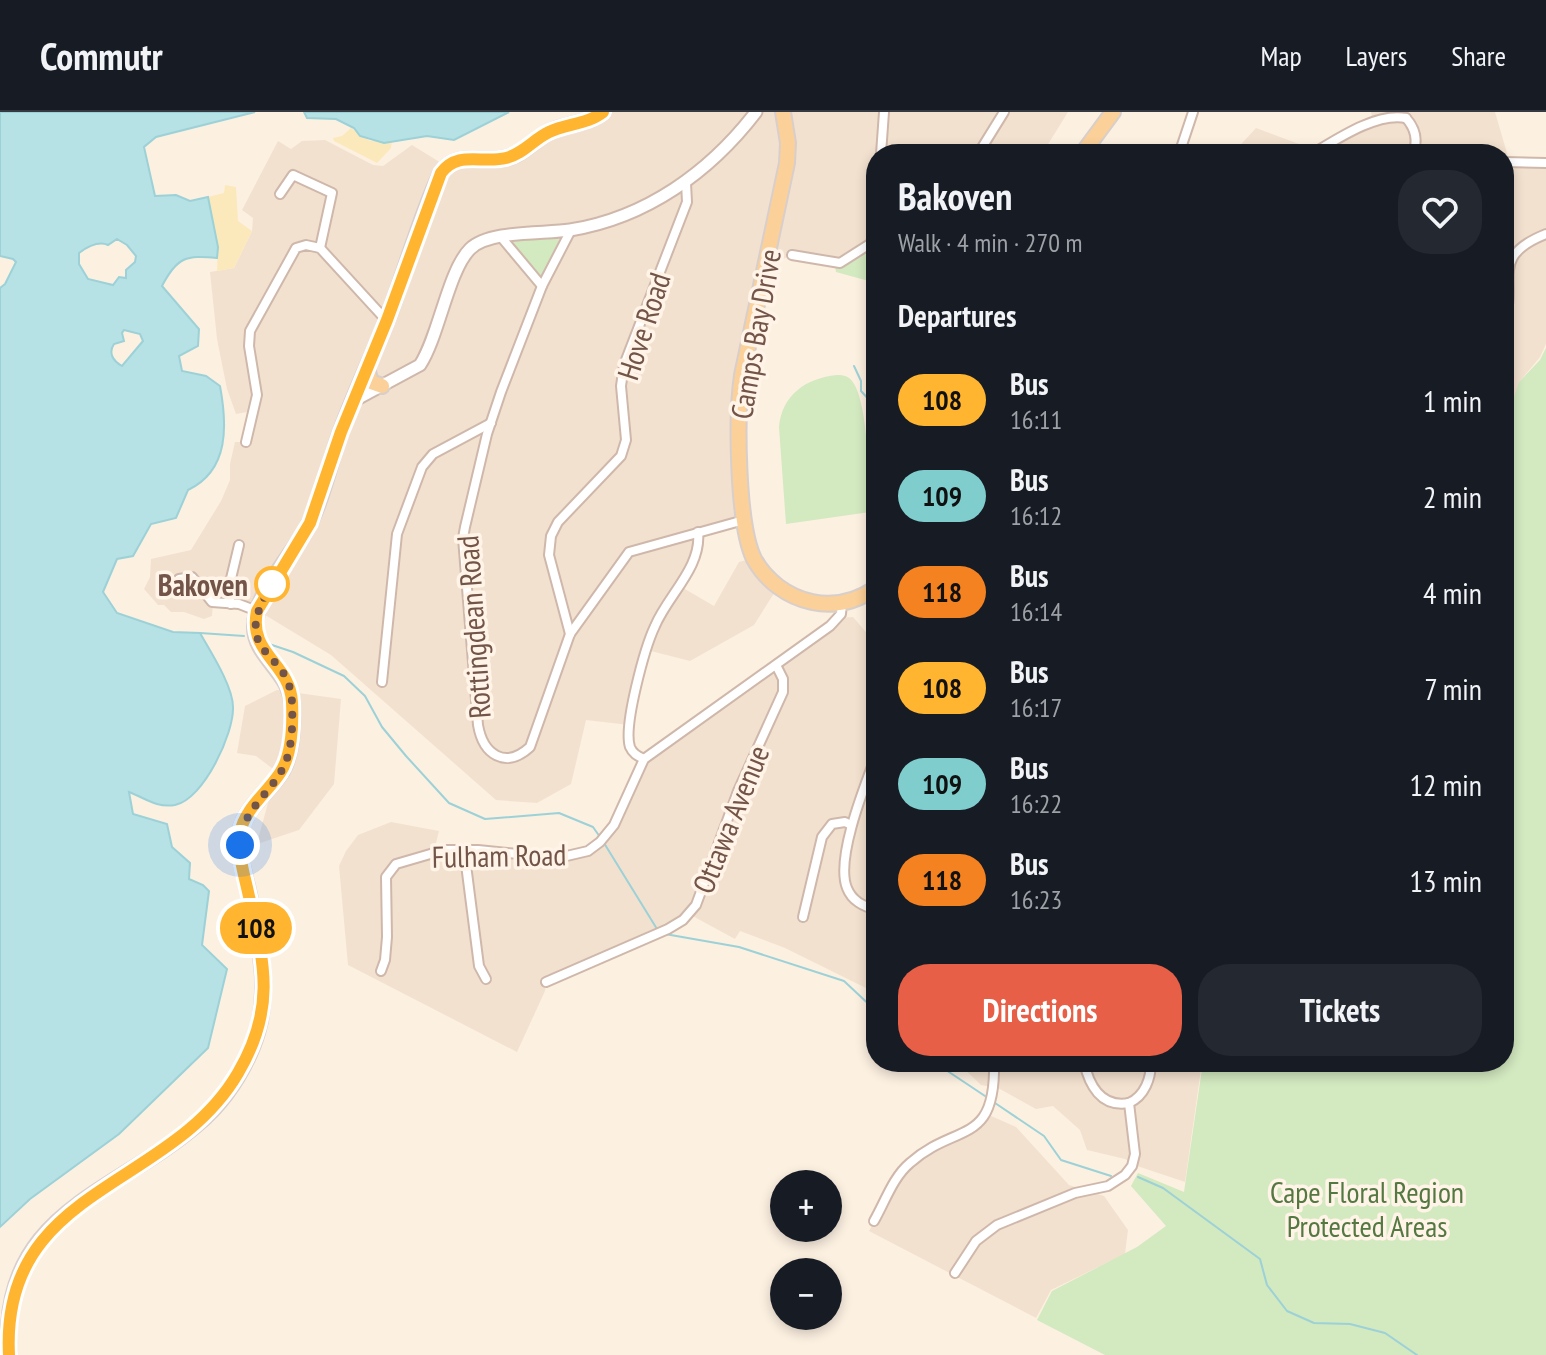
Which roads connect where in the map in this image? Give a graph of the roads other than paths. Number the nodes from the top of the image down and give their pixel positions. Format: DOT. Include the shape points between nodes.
graph roads {
  1 [pos="603,112"];
  2 [pos="756,112"];
  3 [pos="783,112"];
  4 [pos="884,112"];
  5 [pos="1004,112"];
  6 [pos="1113,112"];
  7 [pos="1193,112"];
  8 [pos="1408,115"];
  9 [pos="882,144"];
  10 [pos="984,144"];
  11 [pos="1089,144"];
  12 [pos="1182,144"];
  13 [pos="1329,144"];
  14 [pos="1414,144"];
  15 [pos="1514,161"];
  16 [pos="1546,163"];
  17 [pos="686,183"];
  18 [pos="280,194"];
  19 [pos="571,230"];
  20 [pos="1546,234"];
  21 [pos="501,237"];
  22 [pos="866,246"];
  23 [pos="320,248"];
  24 [pos="792,255"];
  25 [pos="1514,257"];
  26 [pos="542,286"];
  27 [pos="387,320"];
  28 [pos="367,369"];
  29 [pos="382,386"];
  30 [pos="355,400"];
  31 [pos="491,423"];
  32 [pos="246,442"];
  33 [pos="745,520"];
  34 [pos="698,532"];
  35 [pos="239,545"];
  36 [pos="182,592"];
  37 [pos="866,594"];
  38 [pos="842,603"];
  39 [pos="231,604"];
  40 [pos="257,611"];
  41 [pos="570,634"];
  42 [pos="776,665"];
  43 [pos="382,682"];
  44 [pos="644,759"];
  45 [pos="866,784"];
  46 [pos="851,825"];
  47 [pos="464,849"];
  48 [pos="866,905"];
  49 [pos="803,917"];
  50 [pos="381,971"];
  51 [pos="486,979"];
  52 [pos="546,982"];
  53 [pos="994,1072"];
  54 [pos="1086,1072"];
  55 [pos="1149,1072"];
  56 [pos="1129,1103"];
  57 [pos="874,1221"];
  58 [pos="955,1273"];
  59 [pos="9,1355"];
  1 -- 27 [label="main road" via="544,134 506,158 458,160 446,166"];
  2 -- 17 [label="street"];
  3 -- 33 [label="main road, Camps Bay Drive" via="787,163 737,407"];
  4 -- 9 [label="street"];
  5 -- 10 [label="street"];
  6 -- 11 [label="main road"];
  7 -- 12 [label="street"];
  8 -- 13 [label="street" via="1378,115"];
  8 -- 14 [label="street"];
  15 -- 16 [label="street"];
  17 -- 19 [label="street" via="623,215"];
  17 -- 41 [label="street, Hove Road" via="687,202 624,365 626,440 621,456 551,536 549,555"];
  18 -- 23 [label="street" via="293,175 332,193"];
  19 -- 21 [label="street"];
  19 -- 26 [label="street, Rottingdean Road"];
  20 -- 25 [label="street"];
  21 -- 26 [label="street"];
  21 -- 29 [label="street" via="467,251 424,359"];
  22 -- 24 [label="street" via="840,263"];
  23 -- 27 [label="street"];
  23 -- 32 [label="street" via="301,245 291,254 250,331 257,395"];
  26 -- 31 [label="street, Rottingdean Road"];
  27 -- 28 [label="main road"];
  28 -- 29 [label="main road" via="371,382"];
  28 -- 30 [label="main road"];
  29 -- 30 [label="street"];
  30 -- 40 [label="main road" via="310,523"];
  31 -- 41 [label="street, Rottingdean Road" via="463,538 478,725 491,753 512,757 530,747"];
  31 -- 43 [label="street" via="433,454 422,467 397,534"];
  33 -- 34 [label="street, Rottingdean Road"];
  33 -- 38 [label="main road, Camps Bay Drive" via="754,558 778,587 807,601"];
  34 -- 41 [label="street, Rottingdean Road" via="629,552"];
  34 -- 44 [label="street" via="694,559 650,639 632,710 630,745"];
  35 -- 39 [label="street" via="229,581"];
  36 -- 39 [label="street" via="179,579 192,577 212,602"];
  37 -- 38 [label="main road, Camps Bay Drive"];
  38 -- 42 [label="street" via="841,614 830,626"];
  39 -- 40 [label="street"];
  40 -- 59 [label="main road" via="256,637 287,681 292,706 286,762 251,809 240,834 263,962 262,1016 239,1072 209,1113 66,1211 37,1238 12,1288 6,1323"];
  42 -- 44 [label="street"];
  42 -- 52 [label="street, Ottawa Avenue" via="783,692 738,791 696,905 668,929"];
  44 -- 47 [label="street, Fulham Road" via="614,825 588,851 558,858"];
  45 -- 46 [label="street"];
  46 -- 48 [label="street" via="845,885"];
  46 -- 49 [label="street" via="832,824 822,837"];
  47 -- 50 [label="street, Fulham Road" via="415,857 388,872"];
  47 -- 51 [label="street" via="479,966"];
  53 -- 57 [label="street" via="994,1089 983,1117 964,1134 906,1166"];
  54 -- 56 [label="street" via="1094,1091 1115,1103"];
  55 -- 56 [label="street" via="1146,1087"];
  56 -- 58 [label="street" via="1135,1154 1125,1175 1108,1186 1075,1193 997,1225 976,1241"];
}
